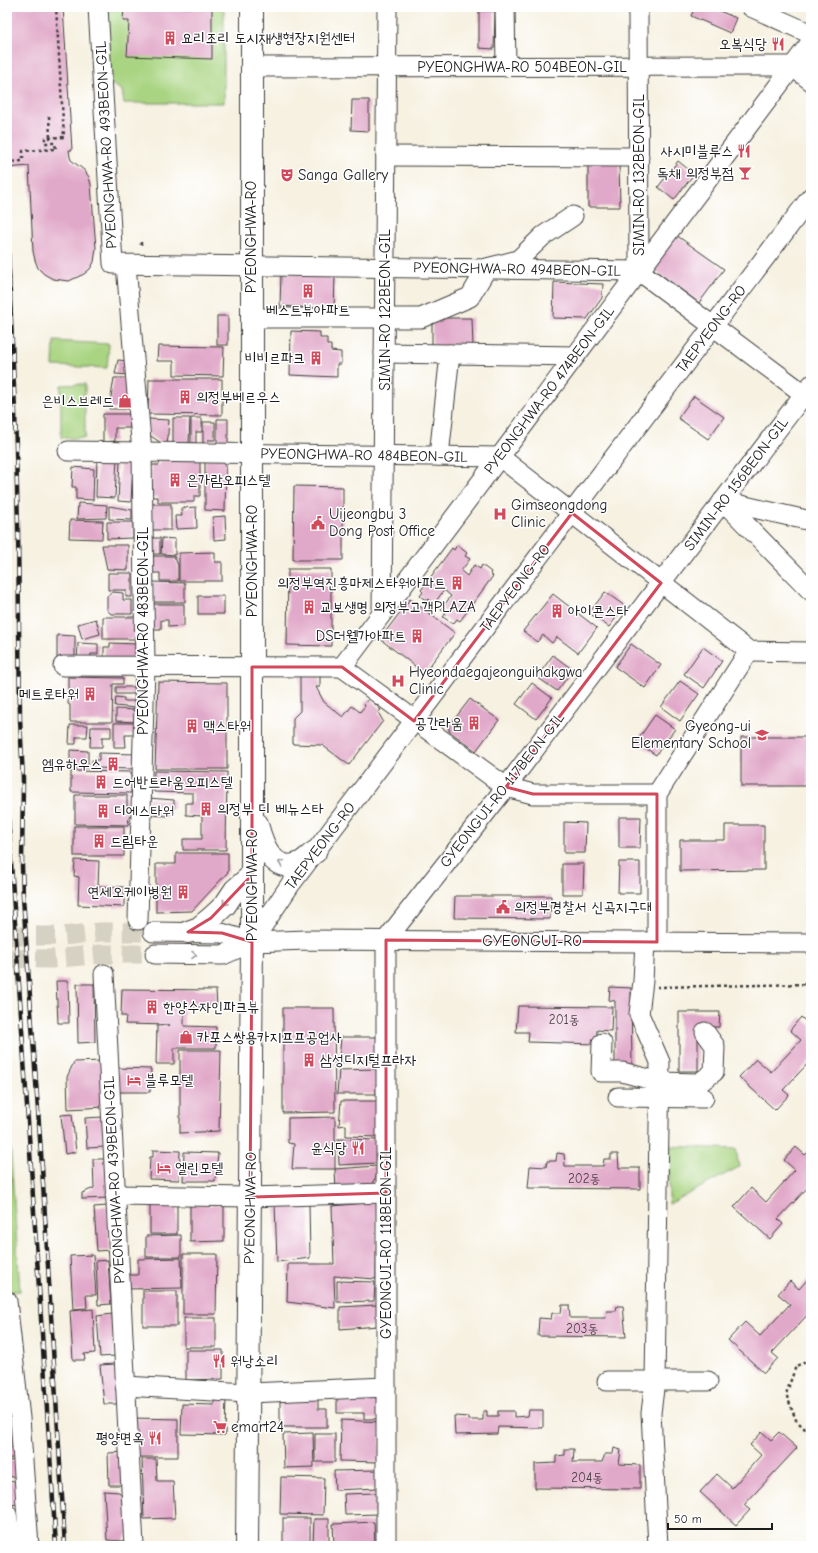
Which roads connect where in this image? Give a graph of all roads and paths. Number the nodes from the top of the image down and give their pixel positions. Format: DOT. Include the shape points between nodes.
graph roads {
  1 [pos="56,7"];
  2 [pos="98,7"];
  3 [pos="252,7"];
  4 [pos="387,7"];
  5 [pos="505,7"];
  6 [pos="638,7"];
  7 [pos="751,7"];
  8 [pos="811,34"];
  9 [pos="811,42"];
  10 [pos="638,66"];
  11 [pos="792,66"];
  12 [pos="252,67"];
  13 [pos="387,67"];
  14 [pos="506,67"];
  15 [pos="811,81"];
  16 [pos="49,116"];
  17 [pos="50,138"];
  18 [pos="386,156"];
  19 [pos="639,157"];
  20 [pos="7,162"];
  21 [pos="811,197"];
  22 [pos="573,216"];
  23 [pos="126,265"];
  24 [pos="251,265"];
  25 [pos="385,267"];
  26 [pos="487,268"];
  27 [pos="639,270"];
  28 [pos="251,318"];
  29 [pos="384,318"];
  30 [pos="714,326"];
  31 [pos="384,353"];
  32 [pos="450,354"];
  33 [pos="575,356"];
  34 [pos="809,391"];
  35 [pos="68,451"];
  36 [pos="142,452"];
  37 [pos="252,454"];
  38 [pos="383,455"];
  39 [pos="439,456"];
  40 [pos="500,456"];
  41 [pos="723,501"];
  42 [pos="572,513"];
  43 [pos="811,521"];
  44 [pos="661,583"];
  45 [pos="811,591"];
  46 [pos="382,613"];
  47 [pos="749,651"];
  48 [pos="811,652"];
  49 [pos="63,666"];
  50 [pos="145,667"];
  51 [pos="252,667"];
  52 [pos="342,667"];
  53 [pos="414,721"];
  54 [pos="506,787"];
  55 [pos="658,794"];
  56 [pos="252,802"];
  57 [pos="315,852"];
  58 [pos="252,875"];
  59 [pos="138,920"];
  60 [pos="153,932"];
  61 [pos="188,932"];
  62 [pos="386,940"];
  63 [pos="252,942"];
  64 [pos="651,942"];
  65 [pos="811,943"];
  66 [pos="155,954"];
  67 [pos="104,974"];
  68 [pos="811,984"];
  69 [pos="642,987"];
  70 [pos="705,1032"];
  71 [pos="602,1042"];
  72 [pos="660,1090"];
  73 [pos="618,1097"];
  74 [pos="704,1098"];
  75 [pos="386,1193"];
  76 [pos="115,1195"];
  77 [pos="250,1197"];
  78 [pos="7,1301"];
  79 [pos="811,1360"];
  80 [pos="607,1380"];
  81 [pos="655,1381"];
  82 [pos="708,1381"];
  83 [pos="125,1386"];
  84 [pos="386,1387"];
  85 [pos="248,1393"];
  86 [pos="811,1435"];
  87 [pos="7,1514"];
  88 [pos="12,1546"];
  89 [pos="29,1546"];
  90 [pos="134,1546"];
  91 [pos="247,1546"];
  92 [pos="386,1546"];
  93 [pos="658,1546"];
  1 -- 17 [label="path" via="64,137"];
  2 -- 23 [label="street, PYEONGHWA-RO 493BEON-GIL" via="113,264"];
  3 -- 12 [label="main road, PYEONGHWA-RO"];
  4 -- 13 [label="street, SIMIN-RO 122BEON-GIL"];
  5 -- 14 [label="street"];
  6 -- 10 [label="street, SIMIN-RO 132BEON-GIL"];
  7 -- 8 [label="street"];
  9 -- 11 [label="street, PYEONGHWA-RO 474BEON-GIL"];
  10 -- 11 [label="street, PYEONGHWA-RO 504BEON-GIL"];
  10 -- 14 [label="street, PYEONGHWA-RO 504BEON-GIL"];
  10 -- 19 [label="street, SIMIN-RO 132BEON-GIL"];
  11 -- 15 [label="street"];
  11 -- 27 [label="street, PYEONGHWA-RO 474BEON-GIL"];
  12 -- 13 [label="street, PYEONGHWA-RO 504BEON-GIL"];
  12 -- 24 [label="main road, PYEONGHWA-RO"];
  13 -- 14 [label="street, PYEONGHWA-RO 504BEON-GIL"];
  13 -- 18 [label="street, SIMIN-RO 122BEON-GIL"];
  16 -- 17 [label="path"];
  17 -- 20 [label="path" via="45,138 45,143 55,143 56,149 23,151 24,161"];
  18 -- 19 [label="street"];
  18 -- 25 [label="street, SIMIN-RO 122BEON-GIL"];
  19 -- 27 [label="street, SIMIN-RO 132BEON-GIL"];
  21 -- 30 [label="street, TAEPYEONG-RO"];
  22 -- 26 [label="street" via="543,236 518,260"];
  23 -- 24 [label="street, PYEONGHWA-RO 493BEON-GIL"];
  23 -- 36 [label="street, PYEONGHWA-RO 483BEON-GIL"];
  24 -- 25 [label="street, PYEONGHWA-RO 494BEON-GIL"];
  24 -- 28 [label="main road, PYEONGHWA-RO"];
  25 -- 26 [label="street, PYEONGHWA-RO 494BEON-GIL"];
  25 -- 29 [label="street, SIMIN-RO 122BEON-GIL"];
  26 -- 27 [label="street, PYEONGHWA-RO 494BEON-GIL"];
  26 -- 29 [label="street" via="470,297 421,318"];
  27 -- 30 [label="street"];
  27 -- 33 [label="street, PYEONGHWA-RO 474BEON-GIL"];
  28 -- 29 [label="street"];
  28 -- 37 [label="main road, PYEONGHWA-RO"];
  29 -- 31 [label="street, SIMIN-RO 122BEON-GIL"];
  30 -- 34 [label="street"];
  30 -- 42 [label="street, TAEPYEONG-RO"];
  31 -- 32 [label="street"];
  31 -- 38 [label="street, SIMIN-RO 122BEON-GIL"];
  32 -- 33 [label="street"];
  32 -- 39 [label="street"];
  33 -- 40 [label="street, PYEONGHWA-RO 474BEON-GIL"];
  34 -- 41 [label="street, SIMIN-RO 156BEON-GIL"];
  35 -- 36 [label="street"];
  36 -- 37 [label="street"];
  36 -- 50 [label="street, PYEONGHWA-RO 483BEON-GIL"];
  37 -- 38 [label="street, PYEONGHWA-RO 484BEON-GIL"];
  37 -- 51 [label="main road, PYEONGHWA-RO"];
  38 -- 39 [label="street, PYEONGHWA-RO 484BEON-GIL"];
  38 -- 46 [label="street, SIMIN-RO 122BEON-GIL"];
  39 -- 40 [label="street, PYEONGHWA-RO 484BEON-GIL"];
  40 -- 42 [label="street"];
  40 -- 46 [label="street, PYEONGHWA-RO 474BEON-GIL"];
  41 -- 43 [label="street"];
  41 -- 44 [label="street, SIMIN-RO 156BEON-GIL"];
  41 -- 45 [label="street"];
  42 -- 44 [label="street"];
  42 -- 53 [label="street, TAEPYEONG-RO"];
  44 -- 47 [label="street"];
  44 -- 54 [label="street, GYEONGUI-RO 117BEON-GIL"];
  46 -- 52 [label="street, PYEONGHWA-RO 474BEON-GIL"];
  47 -- 48 [label="street"];
  47 -- 55 [label="street"];
  49 -- 50 [label="street"];
  50 -- 51 [label="street"];
  50 -- 59 [label="street, PYEONGHWA-RO 483BEON-GIL"];
  51 -- 52 [label="street"];
  51 -- 56 [label="main road, PYEONGHWA-RO"];
  52 -- 53 [label="street"];
  53 -- 54 [label="street"];
  53 -- 57 [label="street, TAEPYEONG-RO"];
  54 -- 55 [label="street" via="533,794"];
  54 -- 62 [label="street, GYEONGUI-RO 117BEON-GIL"];
  55 -- 64 [label="street"];
  57 -- 56 [label="main road, one-way" via="300,863 292,865 274,860 261,839"];
  56 -- 58 [label="main road, PYEONGHWA-RO"];
  57 -- 63 [label="street, TAEPYEONG-RO"];
  58 -- 61 [label="main road, one-way" via="211,918 199,928"];
  58 -- 63 [label="main road, PYEONGHWA-RO"];
  60 -- 61 [label="street, GYEONGUI-RO"];
  61 -- 63 [label="street, GYEONGUI-RO" via="222,933"];
  62 -- 63 [label="street, GYEONGUI-RO"];
  62 -- 64 [label="street, GYEONGUI-RO"];
  62 -- 75 [label="street, GYEONGUI-RO 118BEON-GIL"];
  66 -- 63 [label="street, GYEONGUI-RO, one-way" via="223,955"];
  63 -- 77 [label="main road, PYEONGHWA-RO"];
  64 -- 65 [label="street, GYEONGUI-RO"];
  64 -- 69 [label="street"];
  67 -- 76 [label="street, PYEONGHWA-RO 439BEON-GIL"];
  68 -- 69 [label="path"];
  69 -- 72 [label="street" via="639,1014 660,1062"];
  70 -- 72 [label="street" via="715,1046 714,1072 699,1083"];
  71 -- 72 [label="street" via="601,1072 622,1072"];
  72 -- 73 [label="street"];
  72 -- 74 [label="street"];
  72 -- 81 [label="street"];
  75 -- 77 [label="street"];
  75 -- 84 [label="street, GYEONGUI-RO 118BEON-GIL"];
  76 -- 77 [label="street"];
  76 -- 83 [label="street, PYEONGHWA-RO 439BEON-GIL"];
  77 -- 85 [label="main road, PYEONGHWA-RO"];
  78 -- 89 [label="street" via="20,1418"];
  79 -- 86 [label="path" via="796,1366 786,1394 796,1420"];
  80 -- 81 [label="street"];
  81 -- 82 [label="street"];
  81 -- 93 [label="street" via="651,1413"];
  83 -- 85 [label="street"];
  83 -- 90 [label="street, PYEONGHWA-RO 439BEON-GIL"];
  84 -- 85 [label="street"];
  84 -- 92 [label="street, GYEONGUI-RO 118BEON-GIL"];
  85 -- 91 [label="main road, PYEONGHWA-RO"];
  87 -- 88 [label="street"];
}
